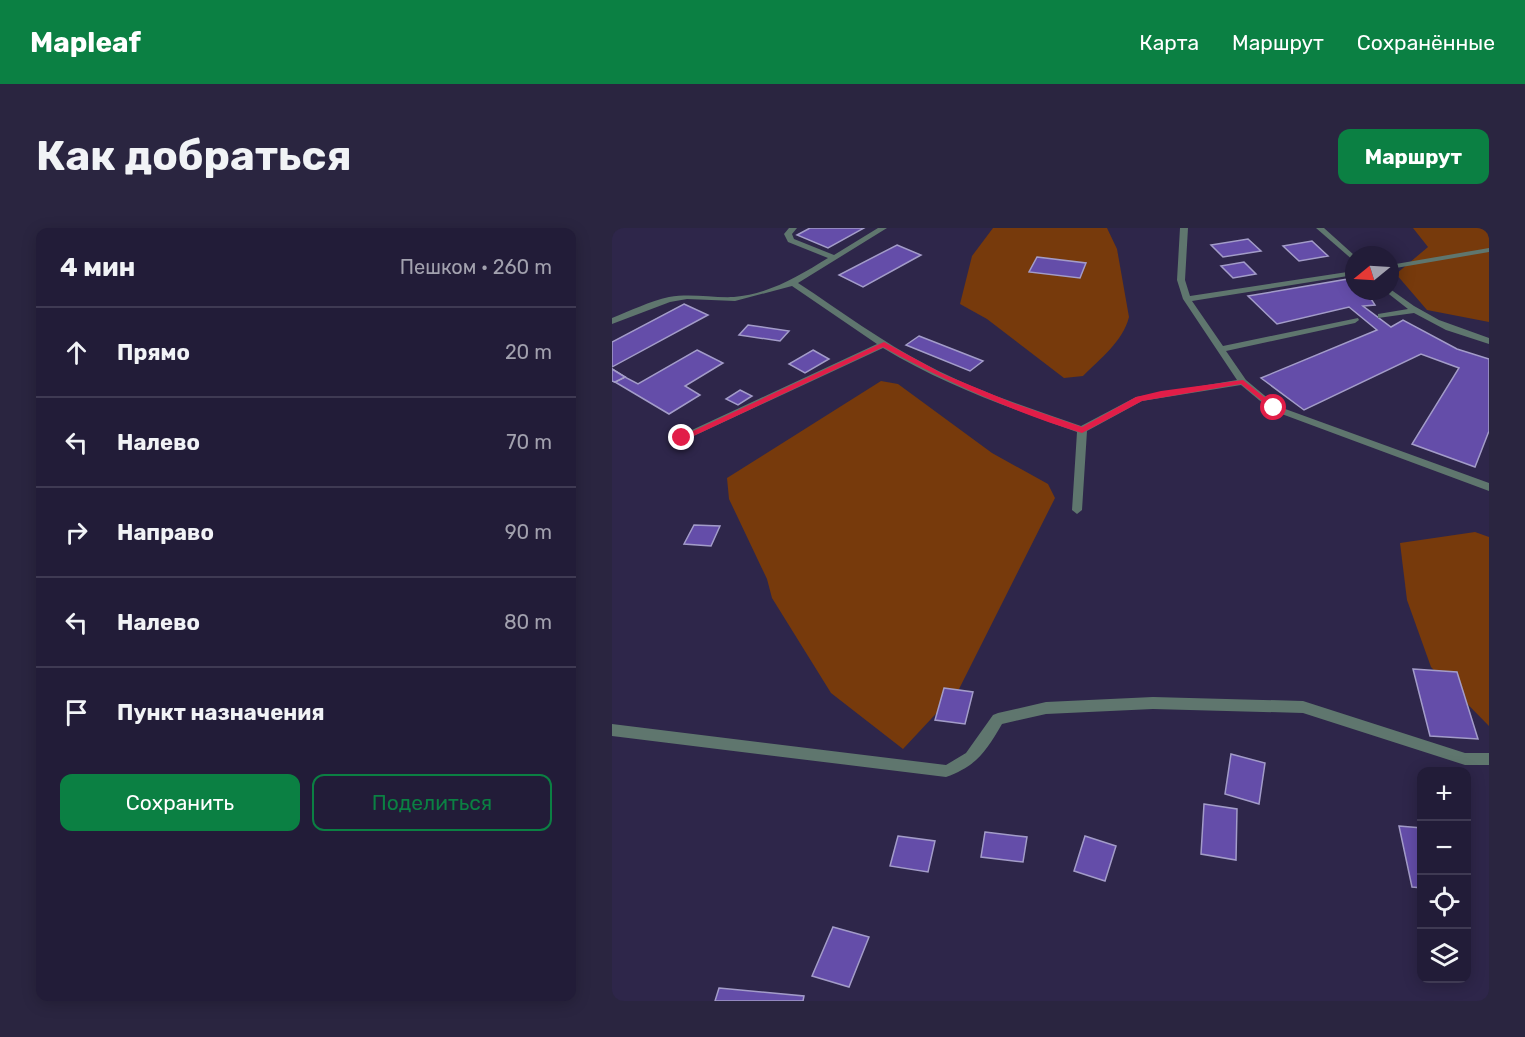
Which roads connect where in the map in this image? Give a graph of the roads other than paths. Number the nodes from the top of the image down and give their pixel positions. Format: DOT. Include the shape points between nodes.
graph roads {
  1 [pos="793,228"];
  2 [pos="883,228"];
  3 [pos="1184,228"];
  4 [pos="1320,228"];
  5 [pos="1489,250"];
  6 [pos="1345,251"];
  7 [pos="835,258"];
  8 [pos="1399,265"];
  9 [pos="1345,274"];
  10 [pos="793,283"];
  11 [pos="1187,299"];
  12 [pos="1399,299"];
  13 [pos="1412,310"];
  14 [pos="1381,316"];
  15 [pos="1355,320"];
  16 [pos="612,321"];
  17 [pos="1489,341"];
  18 [pos="884,344"];
  19 [pos="1222,349"];
  20 [pos="1243,382"];
  21 [pos="1082,430"];
  22 [pos="682,438"];
  23 [pos="1489,487"];
  24 [pos="1077,510"];
  25 [pos="612,730"];
  26 [pos="1489,759"];
  1 -- 7 [label="street" via="788,234 791,240"];
  2 -- 7 [label="street"];
  3 -- 11 [label="street" via="1181,280"];
  4 -- 6 [label="street"];
  5 -- 8 [label="street"];
  7 -- 10 [label="street"];
  9 -- 11 [label="street"];
  10 -- 16 [label="street" via="735,299 668,300"];
  10 -- 18 [label="street"];
  11 -- 19 [label="street"];
  12 -- 13 [label="street"];
  13 -- 14 [label="street"];
  13 -- 17 [label="street"];
  15 -- 19 [label="street"];
  18 -- 21 [label="street" via="940,375"];
  18 -- 22 [label="street"];
  19 -- 20 [label="street"];
  20 -- 21 [label="street" via="1139,399"];
  20 -- 23 [label="street" via="1274,408"];
  21 -- 24 [label="street"];
  25 -- 26 [label="street" via="946,771 971,759 998,719 1046,708 1154,703 1303,707 1466,759"];
}
